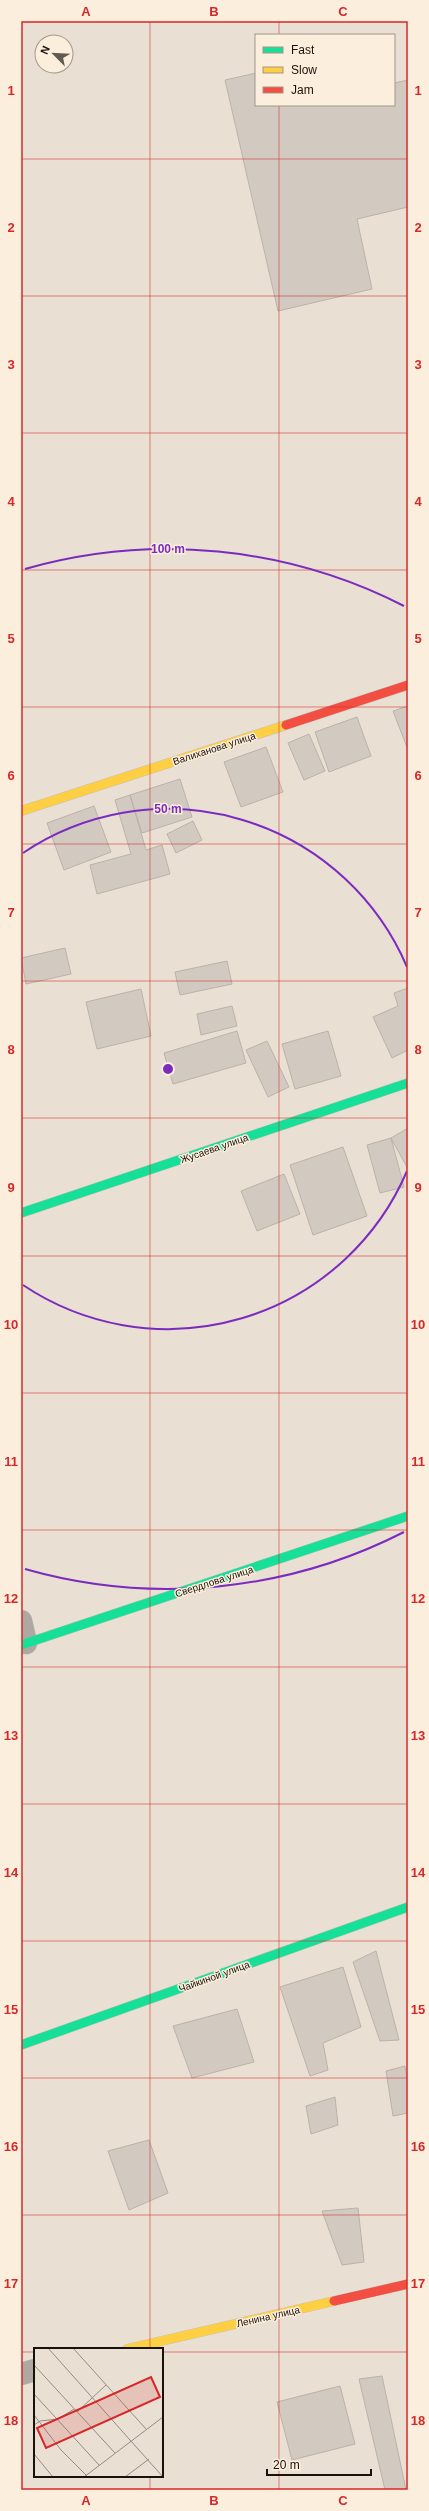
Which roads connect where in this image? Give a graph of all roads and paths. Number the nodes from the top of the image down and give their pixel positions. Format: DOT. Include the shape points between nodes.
graph roads {
  1 [pos="408,684"];
  2 [pos="21,812"];
  3 [pos="408,1084"];
  4 [pos="21,1213"];
  5 [pos="408,1516"];
  6 [pos="21,1621"];
  7 [pos="24,1644"];
  8 [pos="408,1907"];
  9 [pos="21,2045"];
  10 [pos="408,2284"];
  11 [pos="131,2348"];
  12 [pos="34,2370"];
  13 [pos="21,2374"];
  1 -- 2 [label="street, Валиханова улица"];
  3 -- 4 [label="street, Жусаева улица"];
  5 -- 7 [label="street, Свердлова улица"];
  6 -- 7 [label="street"];
  8 -- 9 [label="street, Чайкиной улица"];
  10 -- 11 [label="street, Ленина улица"];
  12 -- 13 [label="street"];
}
